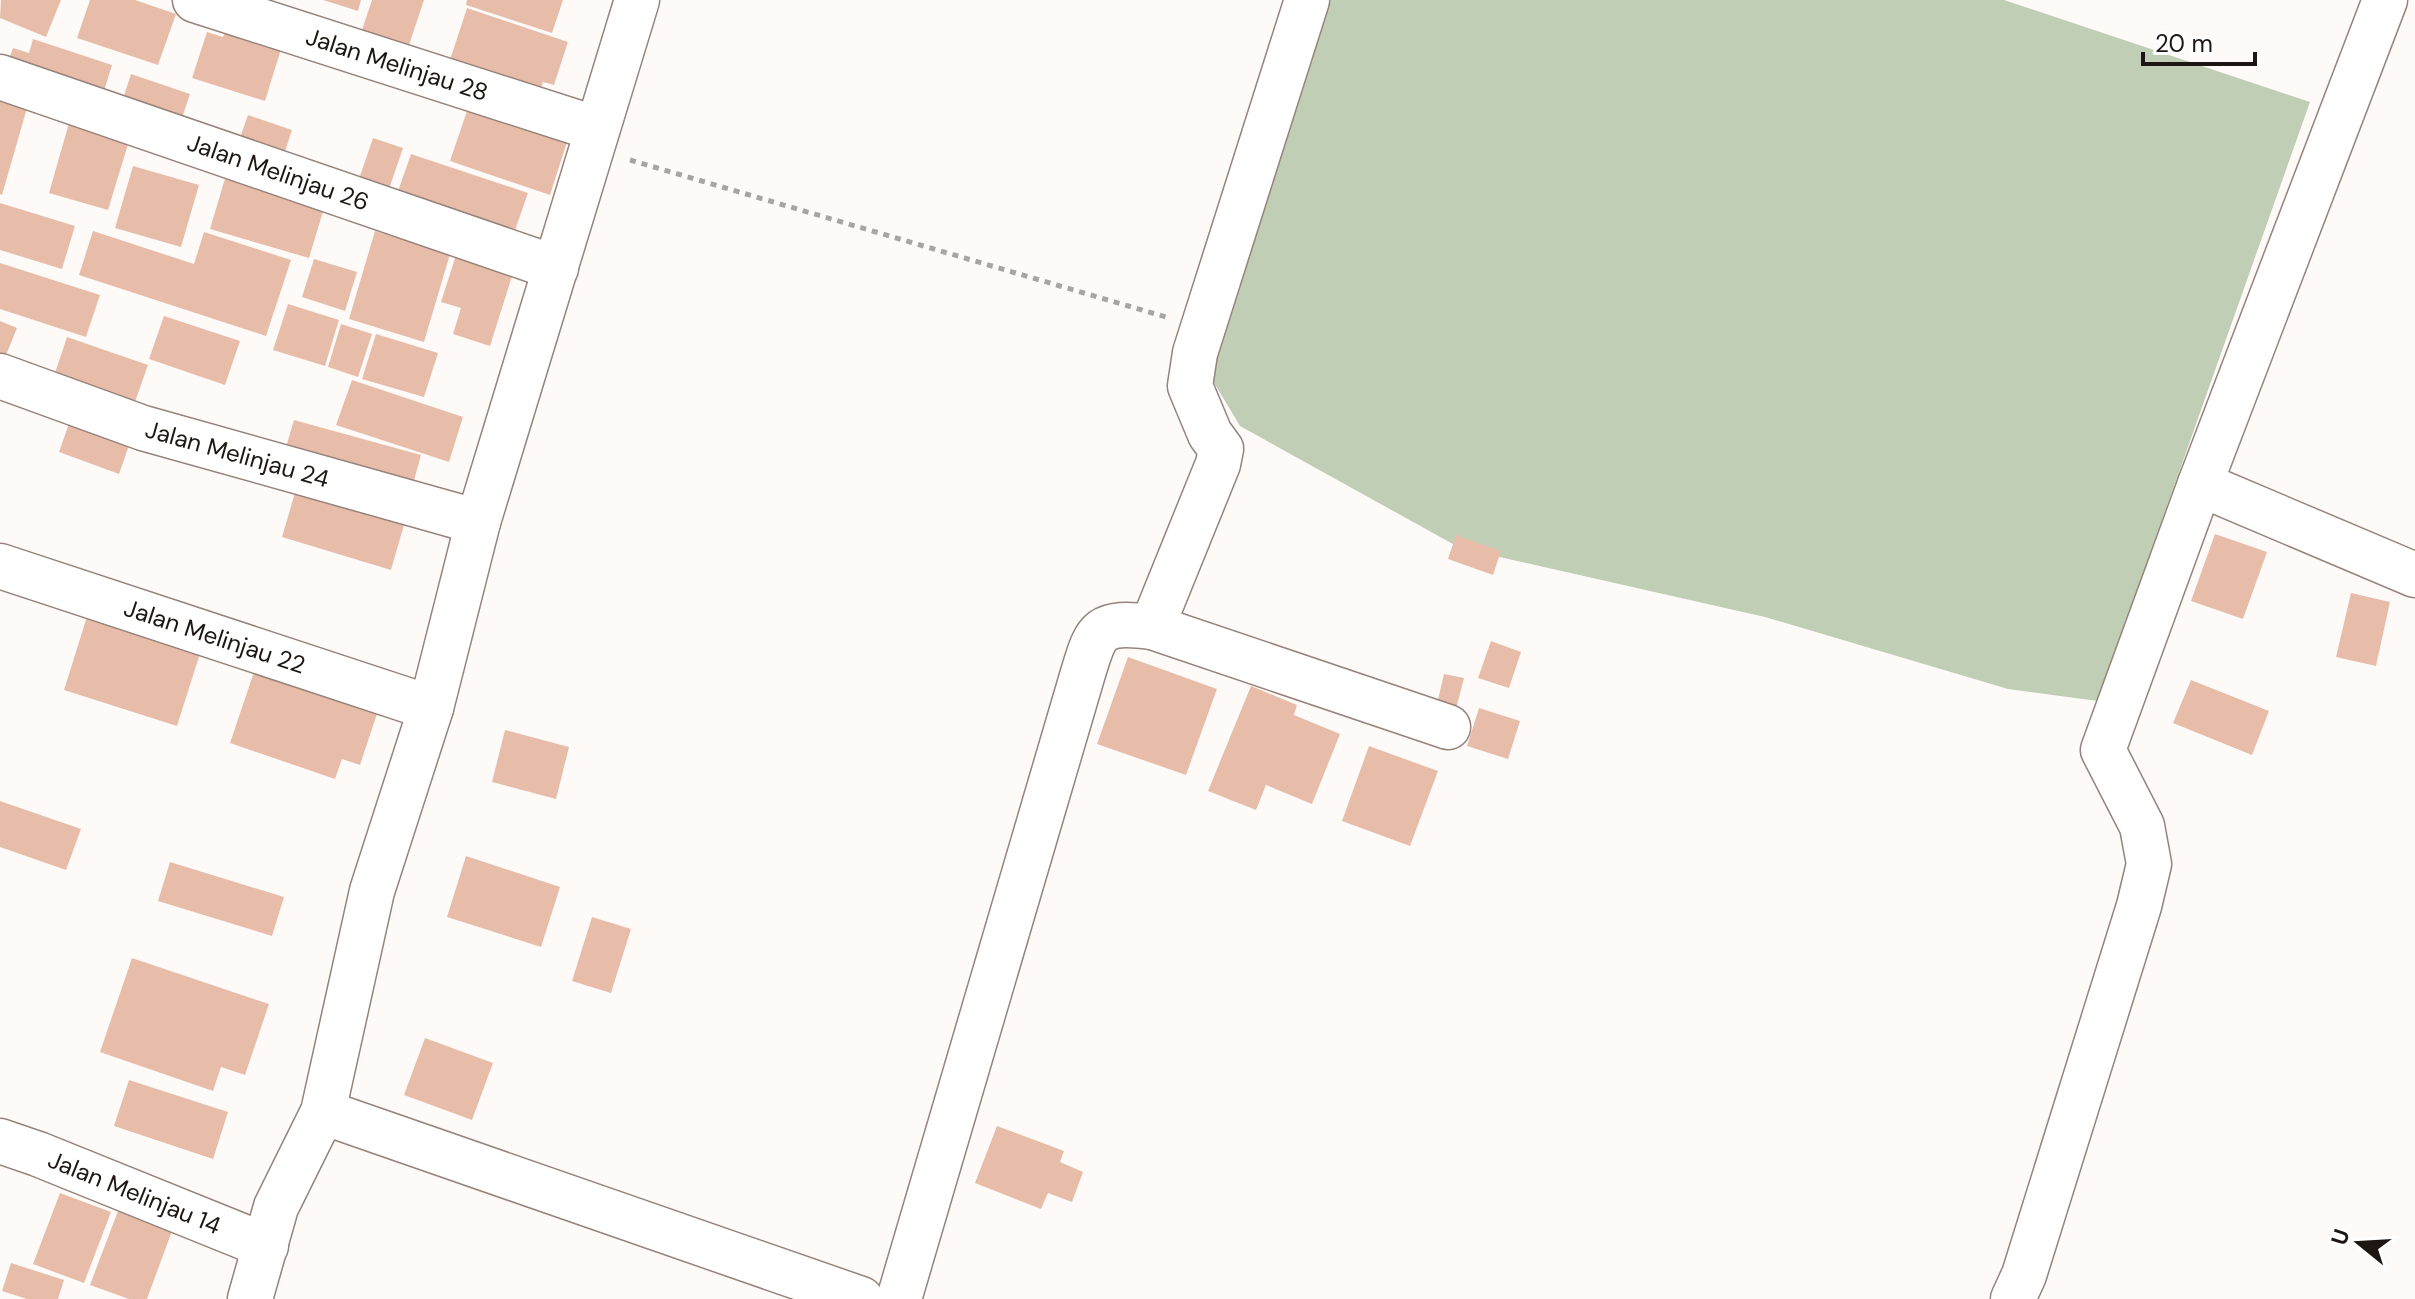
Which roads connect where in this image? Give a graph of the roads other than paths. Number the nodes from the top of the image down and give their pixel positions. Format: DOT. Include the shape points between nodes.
graph roads {
  1 [pos="195,0"];
  2 [pos="637,0"];
  3 [pos="1307,0"];
  4 [pos="2385,0"];
  5 [pos="0,77"];
  6 [pos="594,139"];
  7 [pos="556,268"];
  8 [pos="0,376"];
  9 [pos="2200,484"];
  10 [pos="478,522"];
  11 [pos="0,566"];
  12 [pos="2415,575"];
  13 [pos="1152,627"];
  14 [pos="431,708"];
  15 [pos="1448,727"];
  16 [pos="323,1112"];
  17 [pos="0,1141"];
  18 [pos="266,1246"];
  19 [pos="250,1299"];
  20 [pos="861,1299"];
  21 [pos="899,1299"];
  22 [pos="2013,1299"];
  1 -- 6 [label="street, Jalan Melinjau 28"];
  2 -- 6 [label="street"];
  3 -- 13 [label="street" via="1202,327 1190,386 1221,449 1218,464"];
  4 -- 9 [label="street"];
  5 -- 7 [label="street, Jalan Melinjau 26"];
  6 -- 7 [label="street"];
  7 -- 10 [label="street"];
  8 -- 10 [label="street, Jalan Melinjau 24" via="143,428"];
  9 -- 12 [label="street"];
  9 -- 22 [label="street" via="2103,750 2142,826 2149,864 2146,878"];
  10 -- 14 [label="street"];
  11 -- 14 [label="street, Jalan Melinjau 22"];
  13 -- 15 [label="street"];
  13 -- 21 [label="street" via="1106,626 1090,651"];
  14 -- 16 [label="street" via="372,891"];
  16 -- 18 [label="street" via="276,1207"];
  16 -- 20 [label="street"];
  17 -- 18 [label="street, Jalan Melinjau 14"];
  18 -- 19 [label="street"];
}
